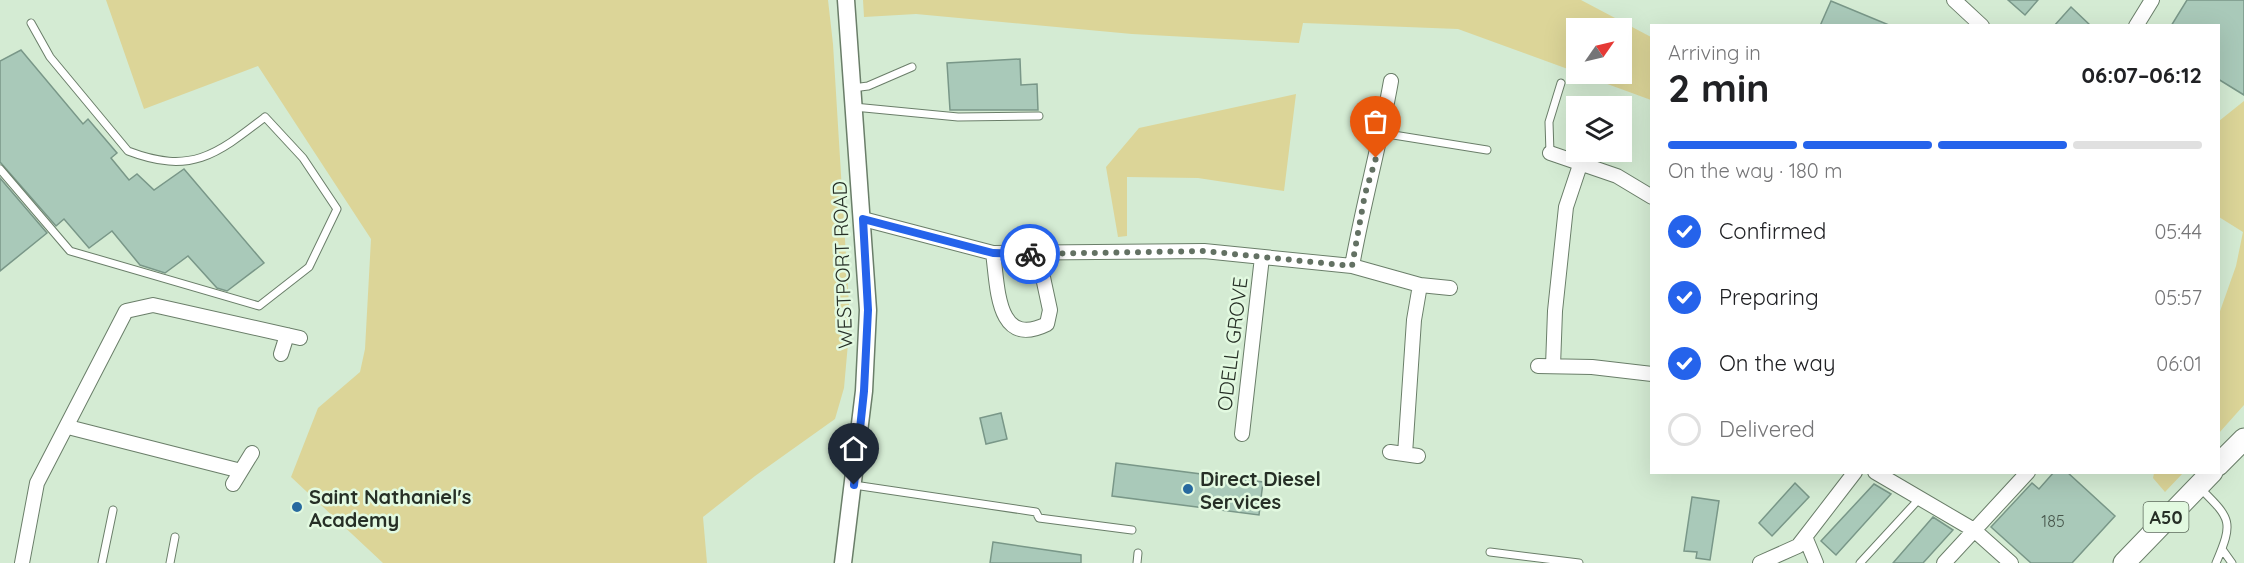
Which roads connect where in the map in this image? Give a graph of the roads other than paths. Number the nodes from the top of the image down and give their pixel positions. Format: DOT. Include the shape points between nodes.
graph roads {
  1 [pos="1954,0"];
  2 [pos="2152,0"];
  3 [pos="847,6"];
  4 [pos="32,23"];
  5 [pos="1980,24"];
  6 [pos="2137,24"];
  7 [pos="912,67"];
  8 [pos="1391,81"];
  9 [pos="1561,83"];
  10 [pos="852,88"];
  11 [pos="854,107"];
  12 [pos="1366,109"];
  13 [pos="1385,112"];
  14 [pos="1039,116"];
  15 [pos="1381,133"];
  16 [pos="1487,150"];
  17 [pos="1550,153"];
  18 [pos="1566,158"];
  19 [pos="1581,162"];
  20 [pos="0,169"];
  21 [pos="1650,196"];
  22 [pos="863,219"];
  23 [pos="993,253"];
  24 [pos="1038,254"];
  25 [pos="1262,258"];
  26 [pos="1352,266"];
  27 [pos="1420,285"];
  28 [pos="1450,288"];
  29 [pos="281,354"];
  30 [pos="1538,366"];
  31 [pos="1553,366"];
  32 [pos="1650,374"];
  33 [pos="68,427"];
  34 [pos="1242,434"];
  35 [pos="2244,439"];
  36 [pos="1390,452"];
  37 [pos="252,453"];
  38 [pos="2220,463"];
  39 [pos="241,471"];
  40 [pos="1854,474"];
  41 [pos="1878,474"];
  42 [pos="2026,474"];
  43 [pos="2205,479"];
  44 [pos="233,484"];
  45 [pos="854,485"];
  46 [pos="1920,498"];
  47 [pos="113,510"];
  48 [pos="1132,530"];
  49 [pos="1974,530"];
  50 [pos="175,537"];
  51 [pos="1806,539"];
  52 [pos="2222,549"];
  53 [pos="1138,552"];
  54 [pos="1490,552"];
  55 [pos="22,563"];
  56 [pos="102,563"];
  57 [pos="170,563"];
  58 [pos="843,563"];
  59 [pos="1137,563"];
  60 [pos="1579,563"];
  61 [pos="1760,563"];
  62 [pos="1816,563"];
  63 [pos="1860,563"];
  64 [pos="1944,563"];
  65 [pos="2011,563"];
  66 [pos="2124,563"];
  67 [pos="2216,563"];
  68 [pos="2232,563"];
  1 -- 5 [label="street"];
  2 -- 6 [label="street"];
  3 -- 10 [label="street, WESTPORT ROAD"];
  4 -- 20 [label="lane" via="50,57 128,151 177,162 195,159 221,151 265,117 303,158 337,209 309,267 259,306 70,251"];
  7 -- 10 [label="lane" via="868,86"];
  8 -- 13 [label="street"];
  9 -- 17 [label="lane" via="1549,122"];
  10 -- 11 [label="street, WESTPORT ROAD"];
  11 -- 14 [label="lane" via="958,117"];
  11 -- 22 [label="street, WESTPORT ROAD"];
  12 -- 13 [label="street"];
  13 -- 15 [label="street"];
  15 -- 16 [label="lane"];
  15 -- 26 [label="street"];
  17 -- 18 [label="street"];
  19 -- 21 [label="street" via="1617,176"];
  19 -- 31 [label="street" via="1566,207"];
  22 -- 23 [label="street"];
  22 -- 45 [label="street, WESTPORT ROAD" via="868,310"];
  23 -- 24 [label="street"];
  23 -- 24 [label="street" via="1004,316 1012,327 1023,332 1047,324 1050,310"];
  24 -- 25 [label="street" via="1204,251"];
  25 -- 26 [label="street"];
  25 -- 34 [label="street, ODELL GROVE"];
  26 -- 27 [label="street"];
  27 -- 28 [label="street"];
  27 -- 36 [label="street" via="1414,320 1412,455"];
  29 -- 33 [label="street" via="294,337 153,305 126,312"];
  30 -- 31 [label="street"];
  31 -- 32 [label="street"];
  33 -- 39 [label="street"];
  33 -- 55 [label="street" via="37,483"];
  35 -- 38 [label="main road"];
  37 -- 39 [label="street"];
  39 -- 44 [label="street"];
  40 -- 51 [label="street"];
  41 -- 46 [label="street"];
  42 -- 49 [label="street"];
  43 -- 52 [label="lane" via="2228,528"];
  43 -- 66 [label="main road, A50"];
  45 -- 48 [label="lane" via="1036,512 1039,518"];
  45 -- 58 [label="street, WESTPORT ROAD"];
  46 -- 49 [label="street"];
  46 -- 63 [label="lane"];
  47 -- 56 [label="lane"];
  49 -- 64 [label="street"];
  49 -- 65 [label="street"];
  50 -- 57 [label="lane"];
  51 -- 61 [label="street"];
  51 -- 62 [label="street"];
  52 -- 67 [label="lane"];
  52 -- 68 [label="lane"];
  53 -- 59 [label="lane"];
  54 -- 60 [label="lane"];
}
